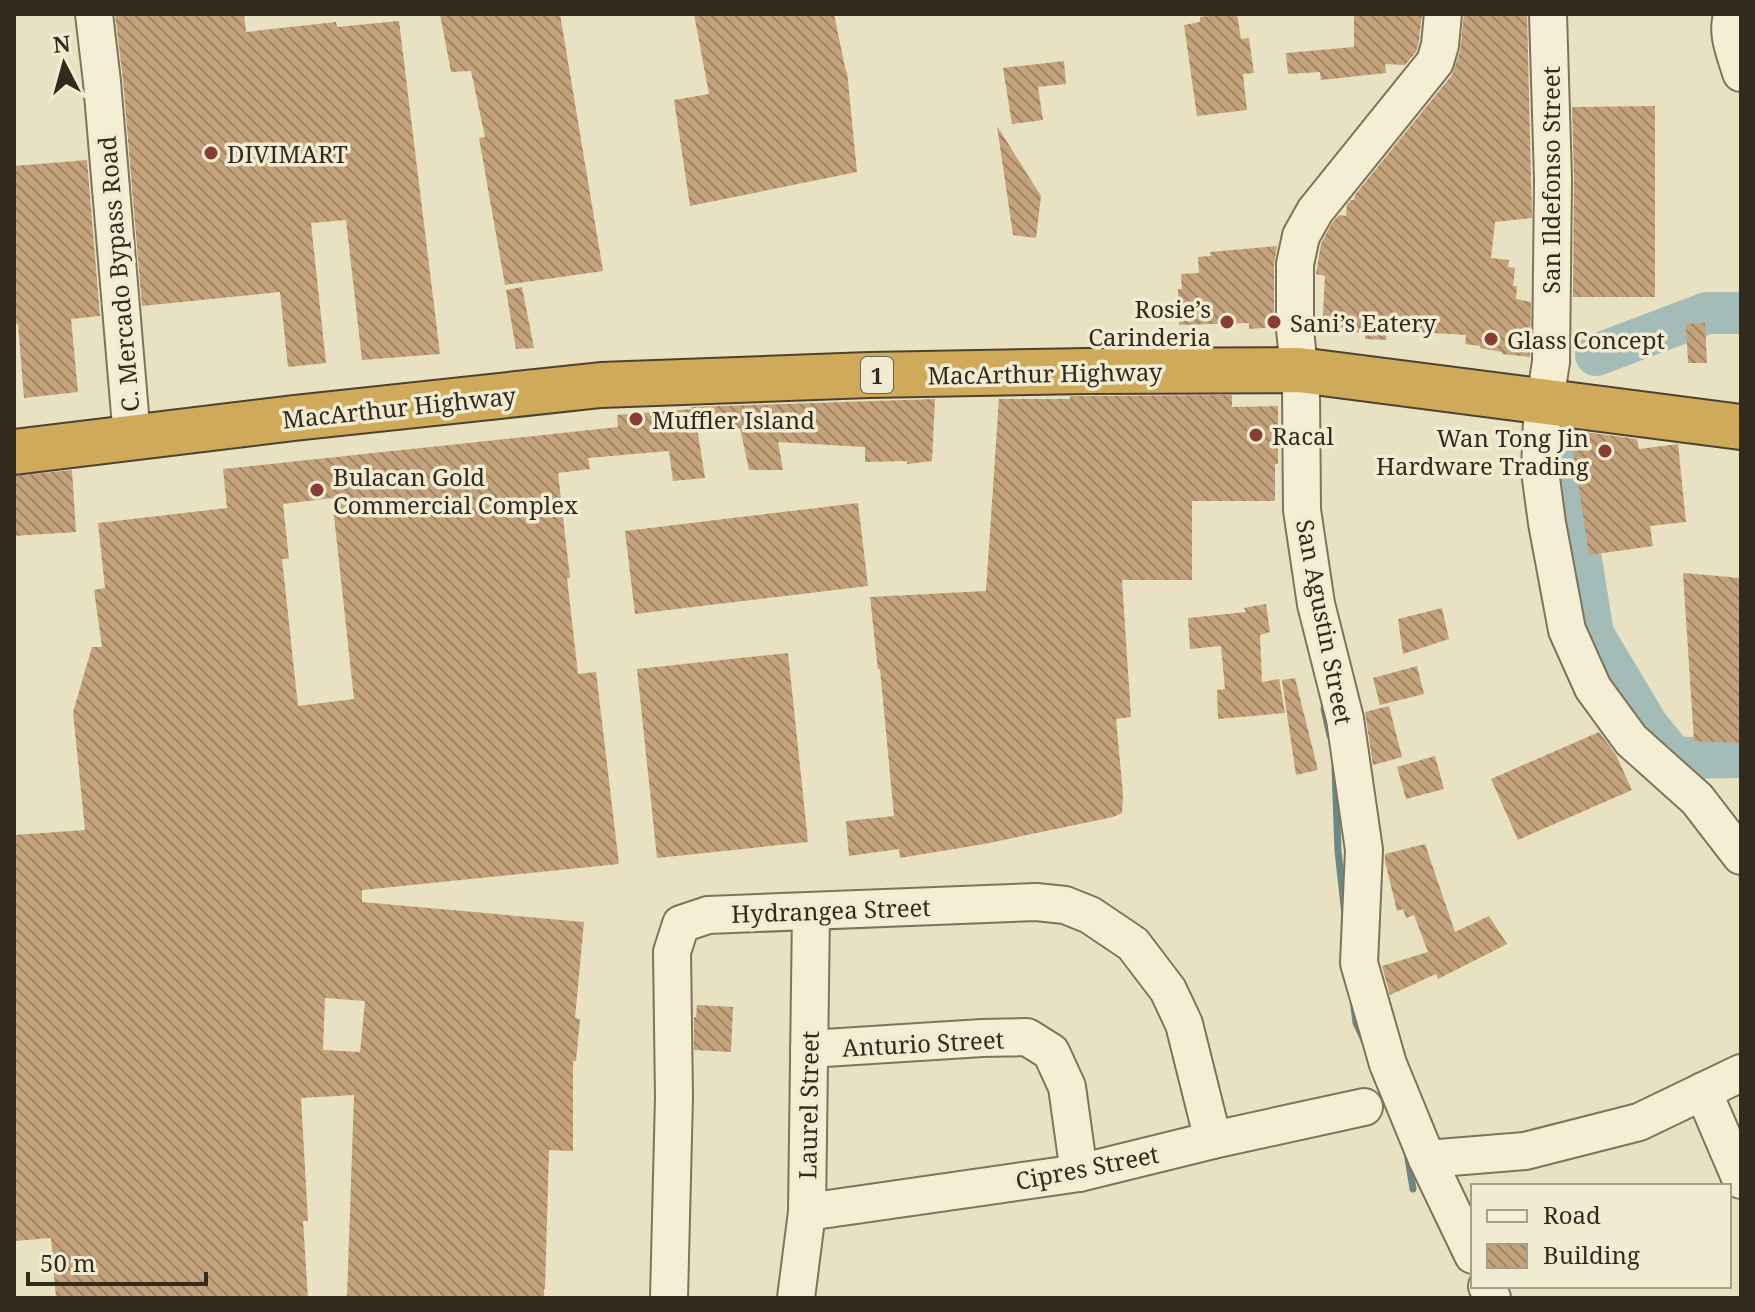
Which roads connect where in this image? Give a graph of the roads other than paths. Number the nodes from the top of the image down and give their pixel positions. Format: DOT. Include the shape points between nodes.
graph roads {
  1 [pos="94,14"];
  2 [pos="1443,14"];
  3 [pos="1548,14"];
  4 [pos="1733,14"];
  5 [pos="1741,73"];
  6 [pos="1298,358"];
  7 [pos="1547,390"];
  8 [pos="1741,404"];
  9 [pos="131,425"];
  10 [pos="14,426"];
  11 [pos="1741,427"];
  12 [pos="14,452"];
  13 [pos="1741,856"];
  14 [pos="811,912"];
  15 [pos="809,1049"];
  16 [pos="1741,1073"];
  17 [pos="1703,1091"];
  18 [pos="1364,1107"];
  19 [pos="1213,1140"];
  20 [pos="1427,1159"];
  21 [pos="1079,1173"];
  22 [pos="1741,1180"];
  23 [pos="807,1212"];
  24 [pos="1471,1251"];
  25 [pos="669,1298"];
  26 [pos="796,1298"];
  1 -- 9 [label="street, C. Mercado Bypass Road"];
  2 -- 6 [label="street, San Agustin Street" via="1435,62 1315,211 1301,236 1295,264"];
  3 -- 7 [label="street, San Ildefonso Street" via="1553,179"];
  4 -- 5 [label="street" via="1730,32"];
  6 -- 7 [label="highway, MacArthur Highway / 1"];
  6 -- 9 [label="highway, MacArthur Highway / 1" via="1088,371 601,385 294,418"];
  6 -- 20 [label="street, San Agustin Street" via="1302,510 1316,604 1345,719 1364,850 1359,963 1388,1064"];
  7 -- 8 [label="highway, MacArthur Highway / 1"];
  7 -- 11 [label="highway, MacArthur Highway / 1"];
  7 -- 13 [label="street, San Ildefonso Street" via="1540,471 1567,630 1593,688 1631,740 1697,799"];
  9 -- 10 [label="highway, MacArthur Highway / 1"];
  9 -- 12 [label="highway, MacArthur Highway / 1"];
  14 -- 15 [label="street, Laurel Street"];
  14 -- 19 [label="street, Hydrangea Street" via="1036,902 1090,915 1133,944 1168,990 1184,1024"];
  14 -- 25 [label="street, Hydrangea Street" via="708,915 681,924 672,952"];
  15 -- 21 [label="street, Anturio Street" via="1027,1037 1051,1052 1067,1087"];
  15 -- 23 [label="street, Laurel Street"];
  16 -- 17 [label="street"];
  17 -- 20 [label="street" via="1639,1122 1525,1151"];
  17 -- 22 [label="street"];
  18 -- 19 [label="street, Cipres Street"];
  19 -- 21 [label="street, Cipres Street"];
  20 -- 24 [label="street, San Agustin Street"];
  21 -- 23 [label="street, Cipres Street"];
  23 -- 26 [label="street, Laurel Street"];
}
